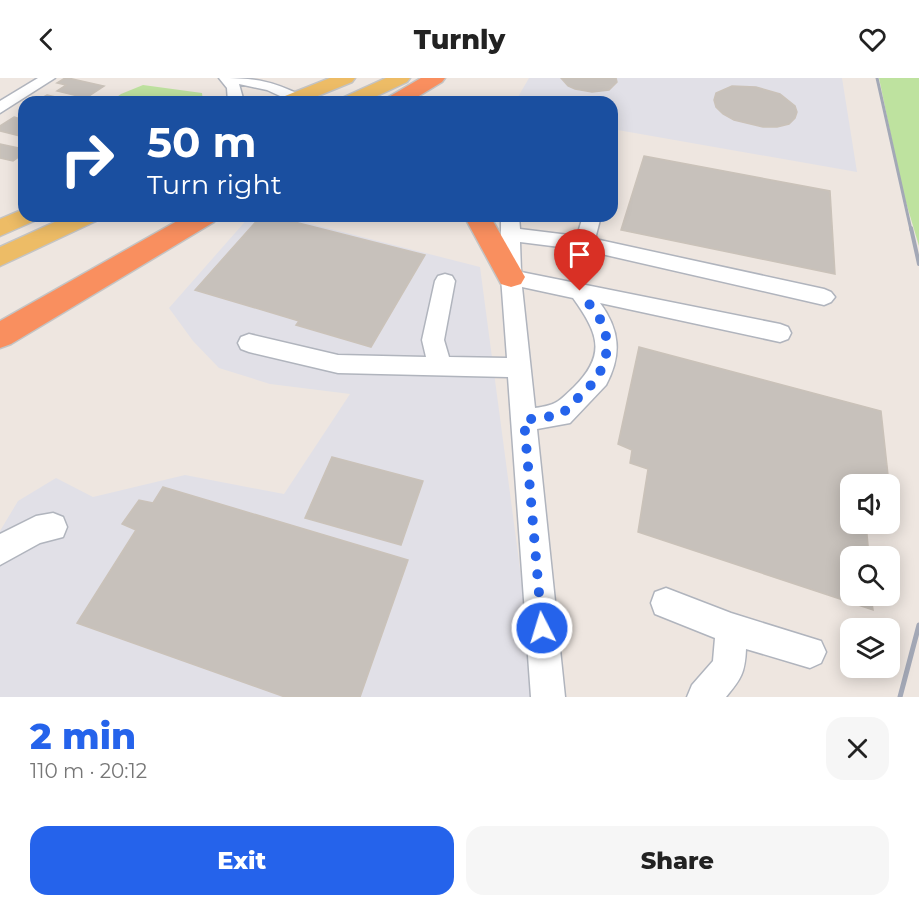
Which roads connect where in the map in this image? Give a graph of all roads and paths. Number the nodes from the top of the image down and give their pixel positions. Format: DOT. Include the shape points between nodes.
graph roads {
  1 [pos="48,78"];
  2 [pos="228,78"];
  3 [pos="346,78"];
  4 [pos="401,78"];
  5 [pos="435,78"];
  6 [pos="19,96"];
  7 [pos="235,96"];
  8 [pos="286,96"];
  9 [pos="305,96"];
  10 [pos="362,96"];
  11 [pos="404,96"];
  12 [pos="18,97"];
  13 [pos="0,108"];
  14 [pos="18,220"];
  15 [pos="50,222"];
  16 [pos="75,222"];
  17 [pos="195,222"];
  18 [pos="480,222"];
  19 [pos="491,222"];
  20 [pos="590,222"];
  21 [pos="509,225"];
  22 [pos="0,228"];
  23 [pos="584,243"];
  24 [pos="6,254"];
  25 [pos="511,277"];
  26 [pos="445,281"];
  27 [pos="580,291"];
  28 [pos="824,297"];
  29 [pos="780,333"];
  30 [pos="0,336"];
  31 [pos="249,343"];
  32 [pos="440,365"];
  33 [pos="520,368"];
  34 [pos="524,420"];
  35 [pos="54,527"];
  36 [pos="0,550"];
  37 [pos="666,603"];
  38 [pos="731,629"];
  39 [pos="810,652"];
  40 [pos="548,697"];
  41 [pos="704,697"];
  1 -- 6 [label="street"];
  2 -- 7 [label="street"];
  2 -- 8 [label="street" via="271,86"];
  3 -- 9 [label="main road"];
  4 -- 10 [label="main road"];
  5 -- 11 [label="highway"];
  12 -- 13 [label="street"];
  14 -- 22 [label="main road"];
  15 -- 24 [label="main road"];
  16 -- 24 [label="main road"];
  17 -- 30 [label="highway"];
  18 -- 25 [label="highway"];
  19 -- 25 [label="street"];
  20 -- 23 [label="street"];
  21 -- 23 [label="street"];
  21 -- 25 [label="street"];
  23 -- 28 [label="street"];
  25 -- 27 [label="street"];
  25 -- 33 [label="street"];
  26 -- 32 [label="street" via="433,340"];
  27 -- 29 [label="street"];
  27 -- 34 [label="street" via="602,322 607,340 598,378 561,415"];
  31 -- 32 [label="street" via="338,364"];
  32 -- 33 [label="street"];
  33 -- 34 [label="street"];
  34 -- 40 [label="street"];
  35 -- 36 [label="street" via="36,530"];
  37 -- 38 [label="street"];
  38 -- 39 [label="street"];
  38 -- 41 [label="street" via="729,668"];
}
